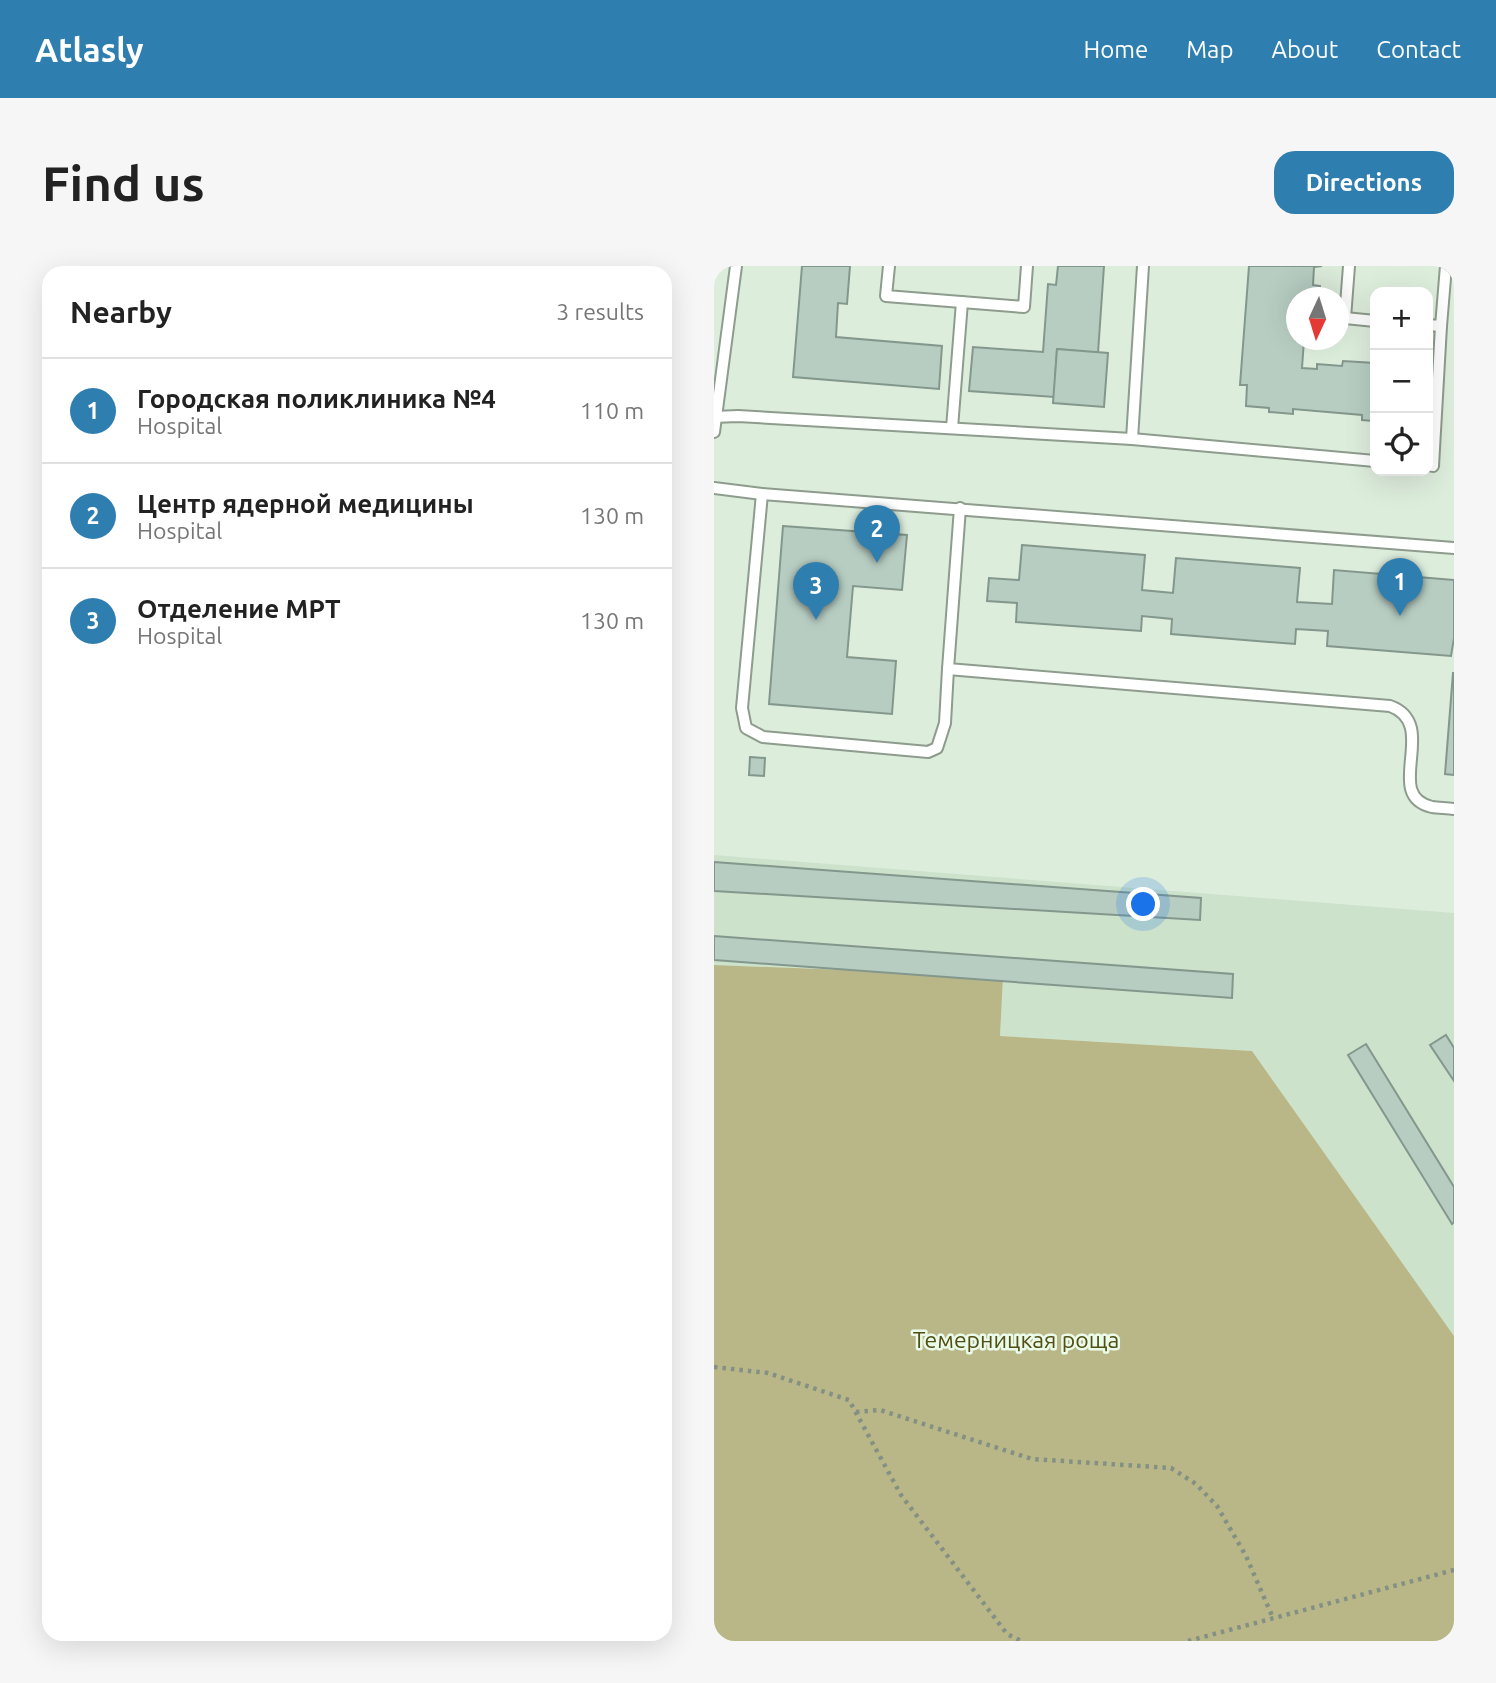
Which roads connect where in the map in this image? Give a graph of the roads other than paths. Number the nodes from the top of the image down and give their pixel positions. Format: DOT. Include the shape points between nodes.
graph roads {
  1 [pos="736,266"];
  2 [pos="889,266"];
  3 [pos="1027,266"];
  4 [pos="1143,266"];
  5 [pos="1349,266"];
  6 [pos="1446,266"];
  7 [pos="962,302"];
  8 [pos="1370,320"];
  9 [pos="1433,325"];
  10 [pos="1441,326"];
  11 [pos="715,417"];
  12 [pos="952,428"];
  13 [pos="714,432"];
  14 [pos="1132,439"];
  15 [pos="1370,461"];
  16 [pos="1433,466"];
  17 [pos="714,488"];
  18 [pos="762,494"];
  19 [pos="960,508"];
  20 [pos="1454,548"];
  21 [pos="948,669"];
  22 [pos="1454,809"];
  1 -- 11 [label="lane"];
  2 -- 7 [label="lane" via="887,296"];
  3 -- 7 [label="lane" via="1024,307"];
  4 -- 14 [label="lane"];
  5 -- 8 [label="lane" via="1345,318"];
  6 -- 10 [label="lane"];
  7 -- 12 [label="lane"];
  9 -- 10 [label="lane"];
  10 -- 16 [label="lane"];
  11 -- 12 [label="lane"];
  11 -- 13 [label="lane"];
  12 -- 14 [label="lane"];
  14 -- 15 [label="lane"];
  17 -- 18 [label="lane"];
  18 -- 19 [label="lane"];
  18 -- 21 [label="lane" via="742,708 746,727 763,737 929,752 937,748 945,723"];
  19 -- 20 [label="lane"];
  19 -- 21 [label="lane"];
  21 -- 22 [label="lane" via="1390,706 1403,710 1410,719 1409,783 1414,796 1430,807"];
}
